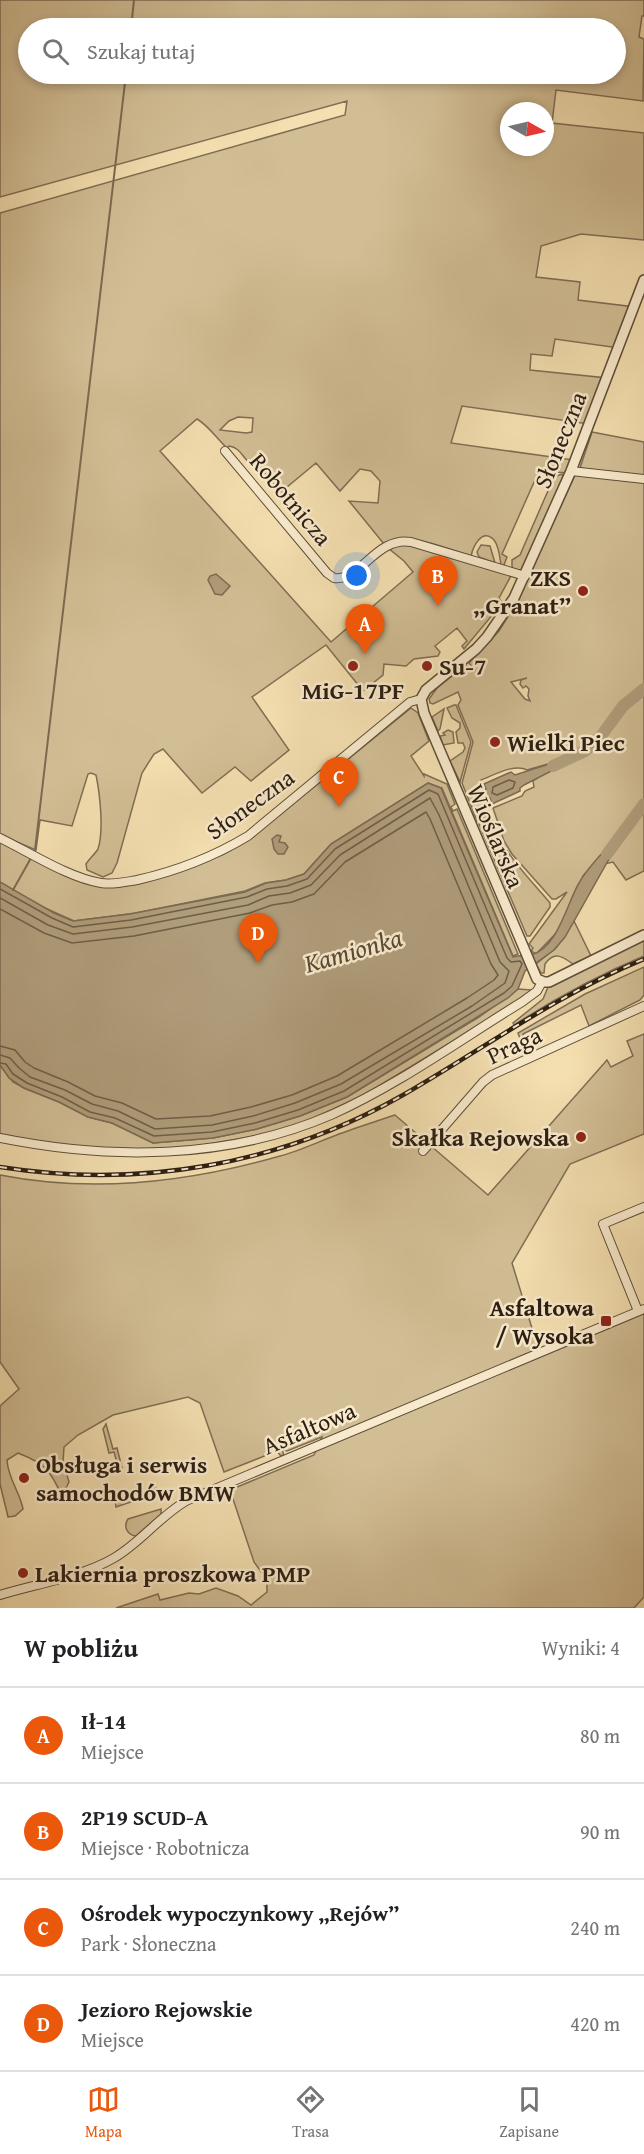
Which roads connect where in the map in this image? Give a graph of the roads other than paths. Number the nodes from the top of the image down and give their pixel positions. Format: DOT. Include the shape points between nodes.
graph roads {
  1 [pos="644,280"];
  2 [pos="225,451"];
  3 [pos="571,471"];
  4 [pos="644,479"];
  5 [pos="525,576"];
  6 [pos="421,699"];
  7 [pos="0,838"];
  8 [pos="644,935"];
  9 [pos="543,982"];
  10 [pos="644,1006"];
  11 [pos="0,1138"];
  12 [pos="423,1150"];
  13 [pos="644,1207"];
  14 [pos="641,1310"];
  15 [pos="0,1595"];
  1 -- 3 [label="street, Słoneczna"];
  2 -- 5 [label="street, Robotnicza" via="334,578 345,577 400,540"];
  3 -- 4 [label="street"];
  3 -- 5 [label="street, Słoneczna"];
  5 -- 6 [label="street, Słoneczna" via="508,609 487,637 426,690"];
  6 -- 7 [label="street, Słoneczna" via="410,702 248,836 223,851 161,875 102,884"];
  6 -- 9 [label="street, Wioślarska" via="533,973"];
  8 -- 9 [label="street"];
  9 -- 11 [label="street" via="522,1002 386,1086 330,1115 268,1136 211,1148 143,1152 72,1150"];
  10 -- 12 [label="street, Praga" via="492,1075"];
  13 -- 14 [label="street" via="603,1224"];
  14 -- 15 [label="street, Asfaltowa" via="186,1501 101,1565"];
}
